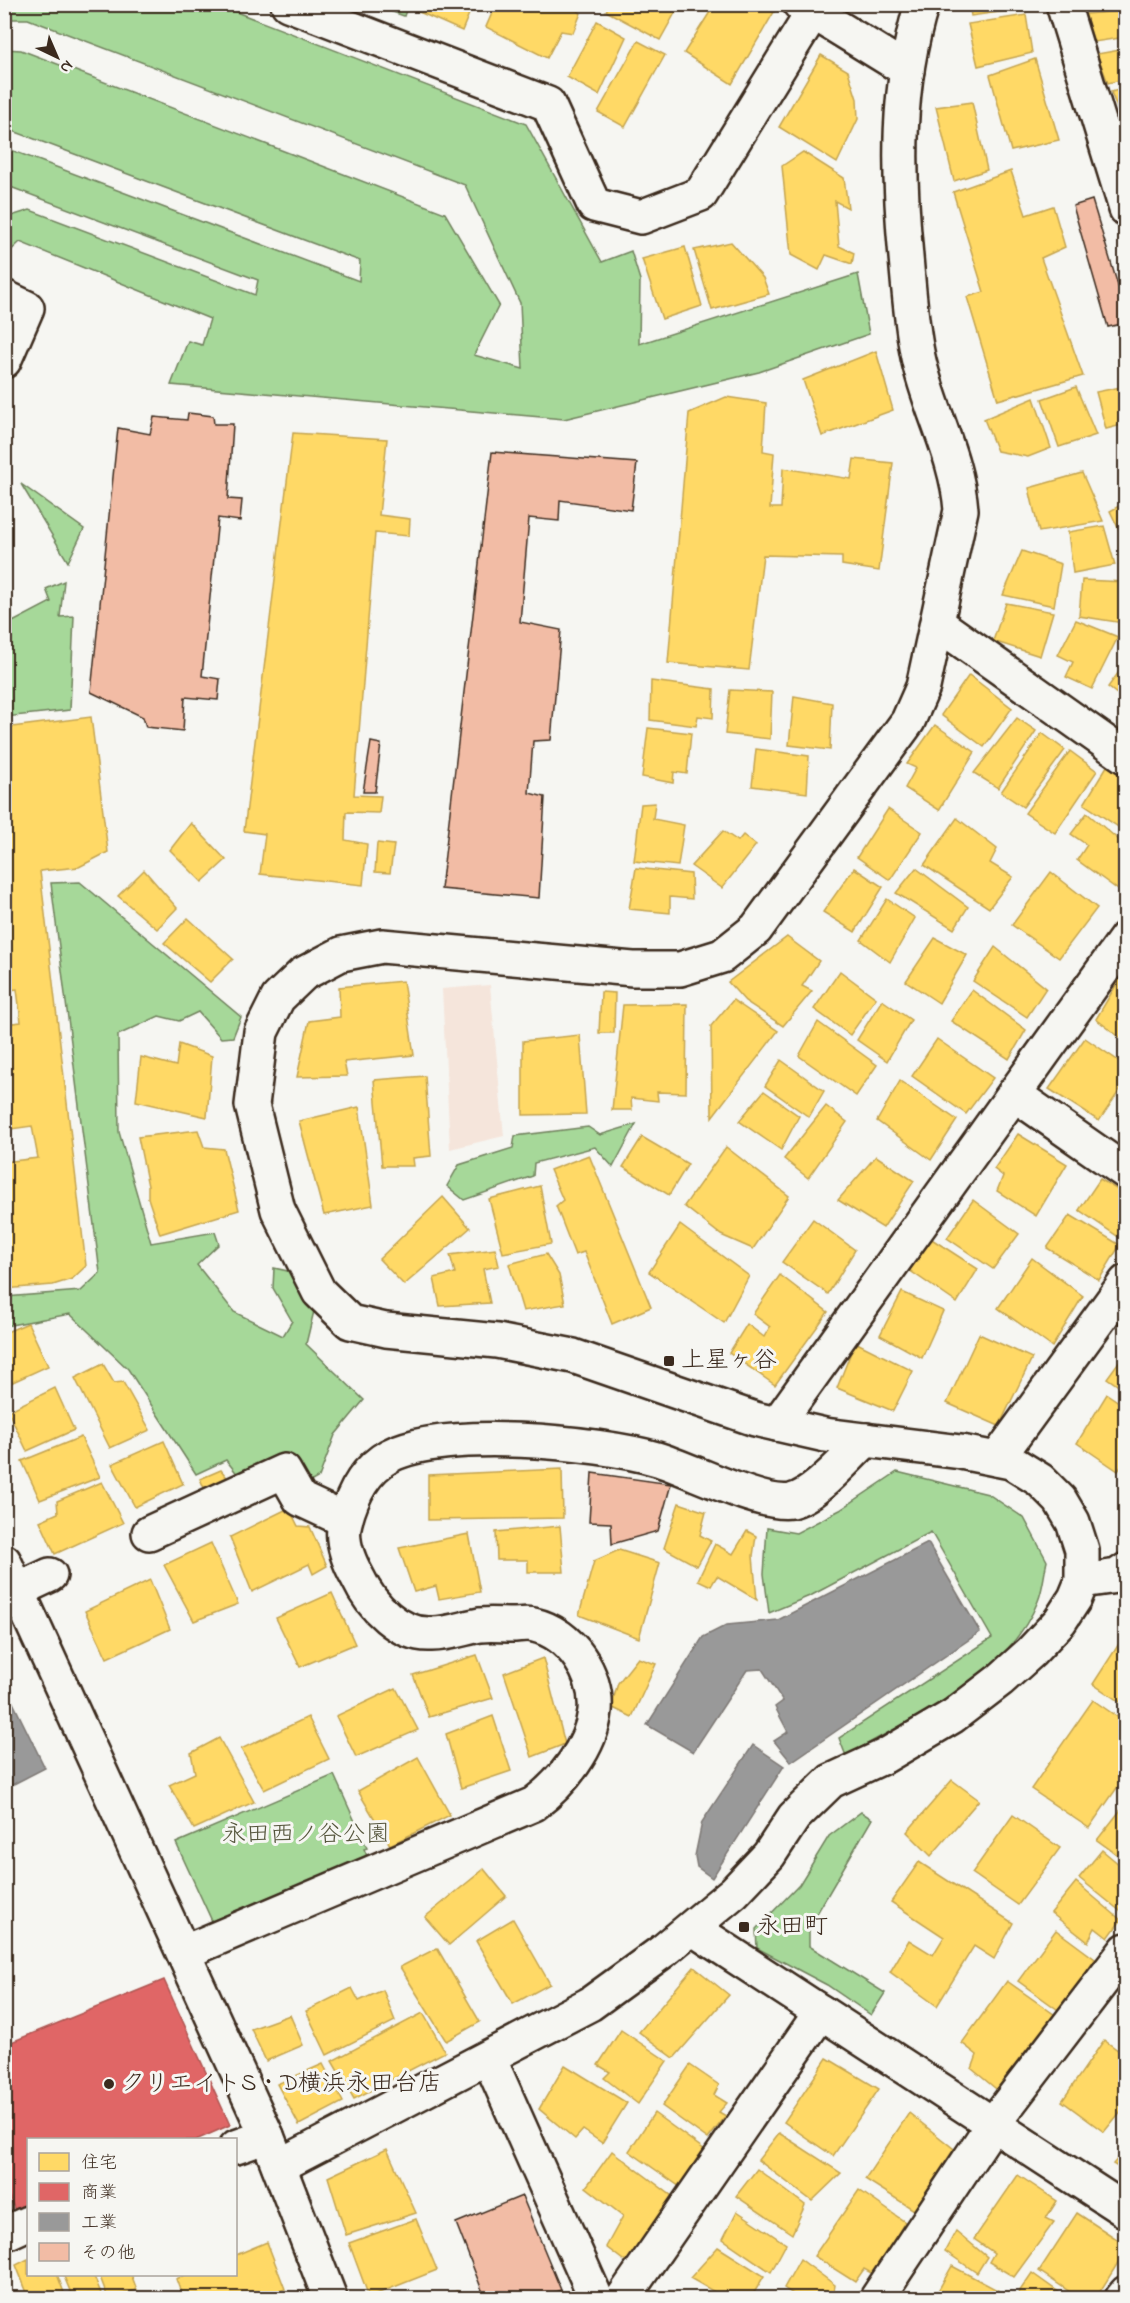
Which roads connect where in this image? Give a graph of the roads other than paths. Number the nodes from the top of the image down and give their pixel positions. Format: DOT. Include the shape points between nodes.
graph roads {
  1 [pos="288,4"];
  2 [pos="922,4"];
  3 [pos="1063,4"];
  4 [pos="806,8"];
  5 [pos="907,70"];
  6 [pos="1125,209"];
  7 [pos="4,297"];
  8 [pos="4,361"];
  9 [pos="938,623"];
  10 [pos="1125,757"];
  11 [pos="1125,938"];
  12 [pos="1014,1094"];
  13 [pos="1125,1173"];
  14 [pos="1125,1282"];
  15 [pos="777,1424"];
  16 [pos="866,1440"];
  17 [pos="997,1459"];
  18 [pos="345,1520"];
  19 [pos="149,1533"];
  20 [pos="11,1575"];
  21 [pos="50,1575"];
  22 [pos="1123,1576"];
  23 [pos="1082,1581"];
  24 [pos="692,1928"];
  25 [pos="1125,1950"];
  26 [pos="185,1952"];
  27 [pos="821,2012"];
  28 [pos="489,2058"];
  29 [pos="993,2124"];
  30 [pos="267,2136"];
  31 [pos="237,2147"];
  32 [pos="279,2166"];
  33 [pos="1125,2211"];
  34 [pos="27,2223"];
  35 [pos="4,2234"];
  36 [pos="1125,2293"];
  37 [pos="330,2298"];
  38 [pos="596,2298"];
  39 [pos="623,2298"];
  40 [pos="877,2298"];
  41 [pos="1122,2298"];
  1 -- 4 [label="street" via="548,104 594,205 641,217 701,194"];
  2 -- 5 [label="street"];
  3 -- 6 [label="street"];
  4 -- 5 [label="street"];
  5 -- 9 [label="street" via="899,132 911,310 918,358 959,482 961,510"];
  7 -- 8 [label="street" via="27,308"];
  9 -- 10 [label="street"];
  9 -- 15 [label="street" via="923,687 908,721 756,929 722,956 680,969 633,969 382,946 341,954 303,974 278,998 261,1032 252,1105 278,1210 319,1292 350,1322 386,1330 497,1341 573,1356"];
  11 -- 12 [label="street"];
  12 -- 13 [label="street"];
  12 -- 15 [label="street"];
  14 -- 17 [label="street"];
  15 -- 16 [label="street"];
  16 -- 17 [label="street"];
  16 -- 18 [label="street" via="815,1488 793,1501 771,1501 655,1458 548,1440 449,1442 389,1456 364,1476"];
  17 -- 23 [label="street" via="1011,1462 1040,1480 1060,1500 1073,1522 1082,1550"];
  18 -- 19 [label="street" via="300,1498 284,1471"];
  18 -- 26 [label="street" via="349,1560 362,1586 382,1612 403,1629 430,1634 483,1625 534,1625 566,1640 582,1659 590,1683 595,1710 586,1738 570,1770 534,1804"];
  20 -- 21 [label="street"];
  20 -- 26 [label="street"];
  22 -- 23 [label="street"];
  23 -- 24 [label="street" via="1060,1621 1000,1680 953,1716 885,1756 831,1781 794,1817 762,1863"];
  24 -- 27 [label="street"];
  24 -- 28 [label="street" via="590,2004"];
  25 -- 29 [label="street"];
  26 -- 30 [label="street"];
  27 -- 29 [label="street"];
  27 -- 39 [label="street"];
  28 -- 32 [label="street"];
  28 -- 38 [label="street"];
  29 -- 33 [label="street"];
  29 -- 40 [label="street"];
  30 -- 31 [label="street"];
  30 -- 32 [label="street"];
  32 -- 37 [label="street"];
  34 -- 35 [label="street"];
  36 -- 41 [label="street"];
}
